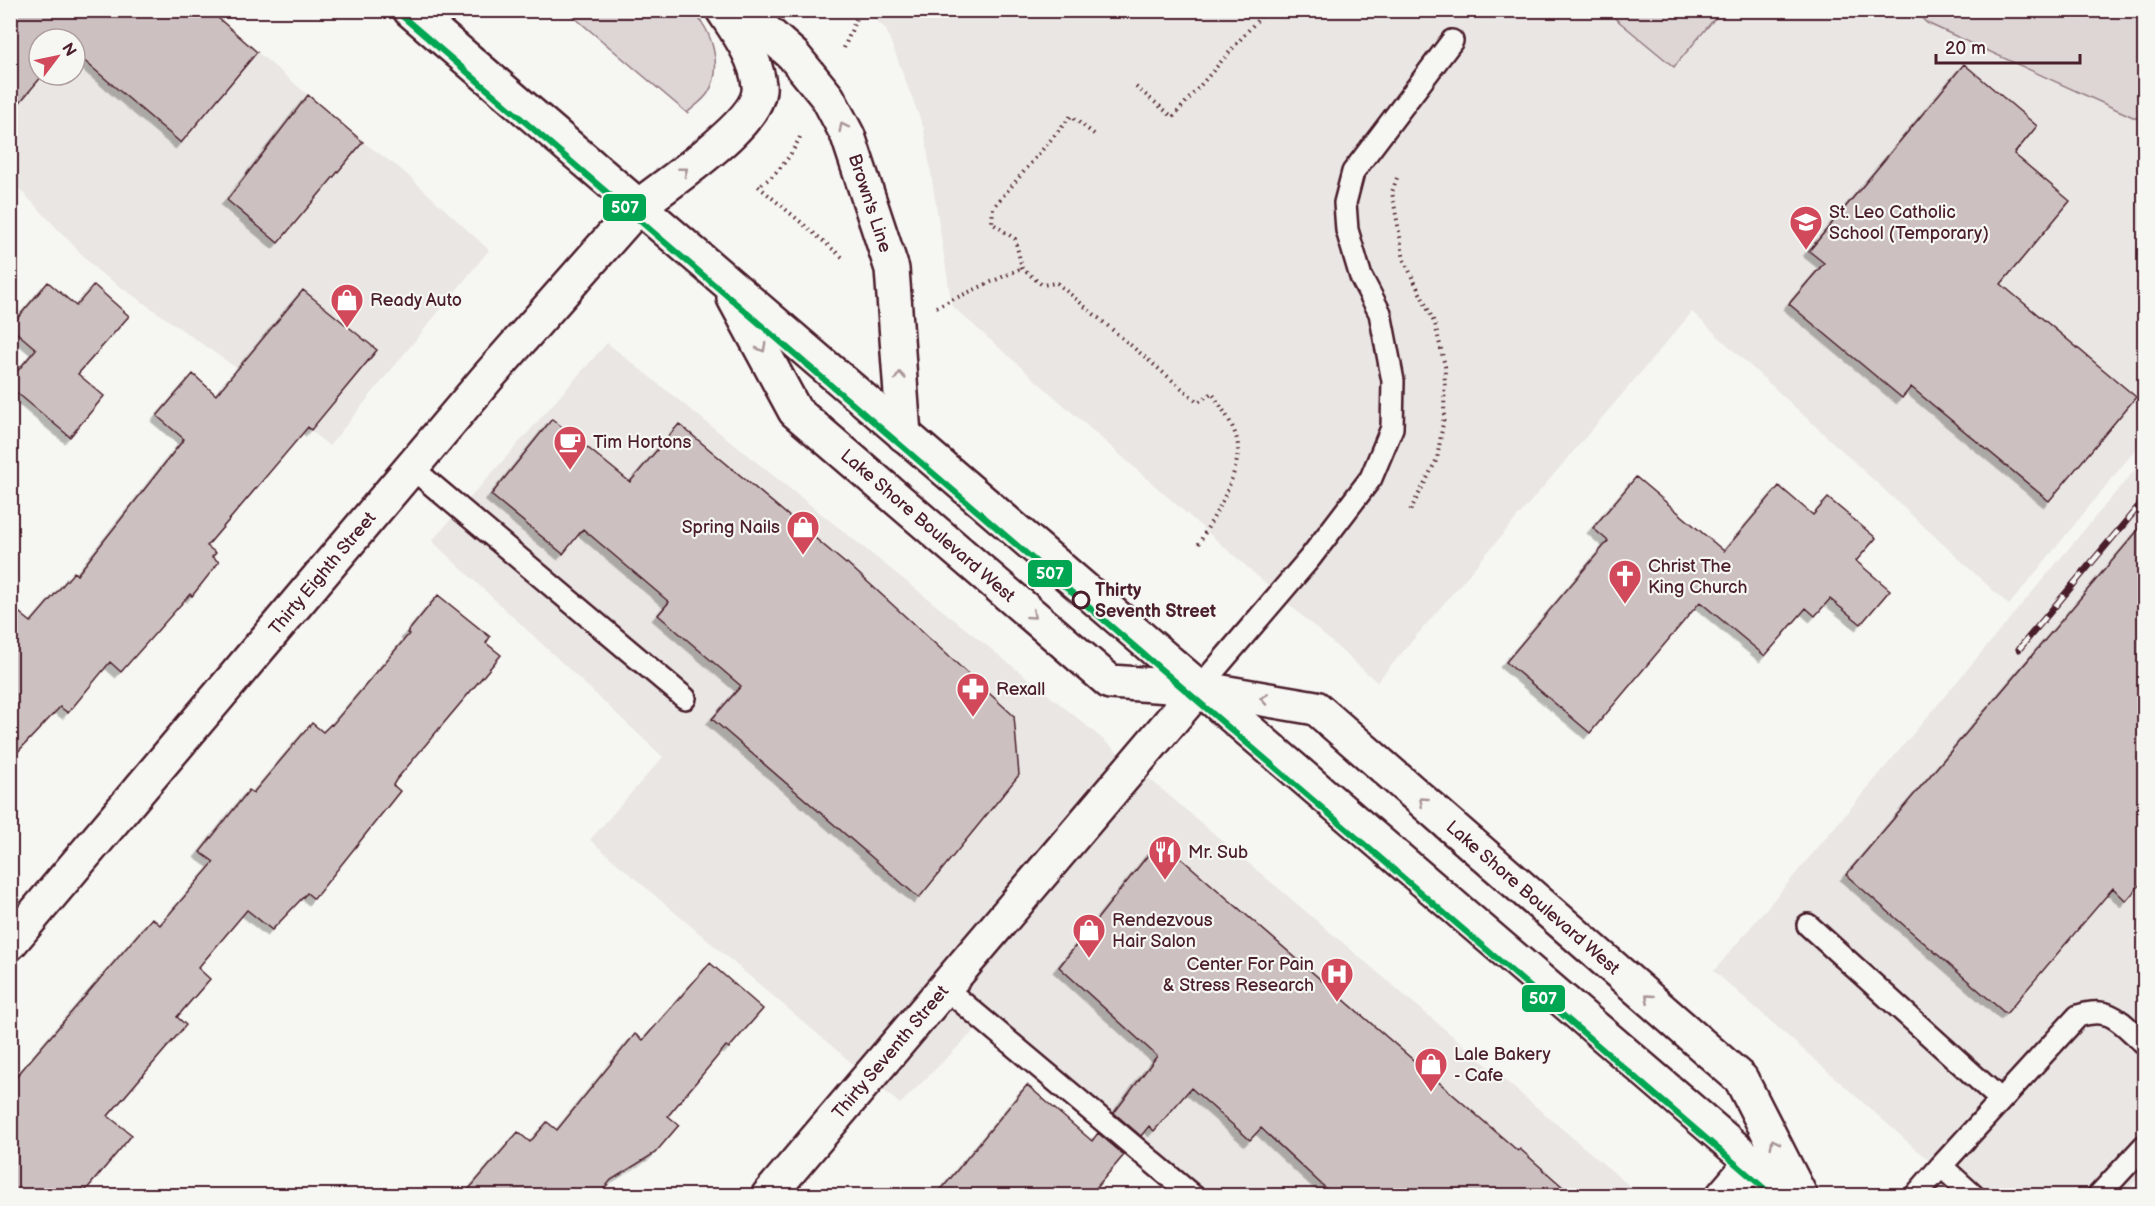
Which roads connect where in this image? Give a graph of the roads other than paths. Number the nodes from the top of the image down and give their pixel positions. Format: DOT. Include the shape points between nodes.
graph roads {
  1 [pos="410,10"];
  2 [pos="723,10"];
  3 [pos="742,10"];
  4 [pos="1452,41"];
  5 [pos="638,207"];
  6 [pos="722,279"];
  7 [pos="904,435"];
  8 [pos="412,468"];
  9 [pos="1199,688"];
  10 [pos="686,698"];
  11 [pos="1808,925"];
  12 [pos="10,943"];
  13 [pos="945,988"];
  14 [pos="2145,1043"];
  15 [pos="2001,1100"];
  16 [pos="2145,1146"];
  17 [pos="1752,1162"];
  18 [pos="1941,1166"];
  19 [pos="768,1196"];
  20 [pos="1193,1196"];
  21 [pos="1723,1196"];
  22 [pos="1791,1196"];
  23 [pos="1801,1196"];
  24 [pos="1915,1196"];
  25 [pos="1974,1196"];
  26 [pos="2098,1196"];
  1 -- 5 [label="main road, Lake Shore Boulevard West"];
  5 -- 2 [label="main road, one-way" via="729,137 756,100 760,87 750,55"];
  7 -- 3 [label="main road, Brown's Line, one-way" via="892,269 848,136 828,98 793,56"];
  4 -- 9 [label="lane" via="1353,172 1345,203 1347,230 1361,277 1380,313 1393,381 1392,428 1371,478 1310,558"];
  5 -- 6 [label="main road, Lake Shore Boulevard West"];
  5 -- 8 [label="main road, Thirty Eighth Street"];
  6 -- 7 [label="main road, Lake Shore Boulevard West"];
  6 -- 9 [label="main road, Lake Shore Boulevard West, one-way" via="795,411 1110,682"];
  7 -- 9 [label="main road, Lake Shore Boulevard West"];
  8 -- 10 [label="lane"];
  8 -- 12 [label="main road, Thirty Eighth Street"];
  9 -- 13 [label="main road, Thirty Seventh Street"];
  9 -- 17 [label="main road, Lake Shore Boulevard West"];
  23 -- 9 [label="main road, Lake Shore Boulevard West, one-way" via="1741,1079 1316,708"];
  11 -- 15 [label="lane"];
  13 -- 19 [label="main road, Thirty Seventh Street"];
  13 -- 20 [label="lane"];
  14 -- 15 [label="lane" via="2108,1012 2095,1010 2078,1016"];
  15 -- 18 [label="lane"];
  16 -- 26 [label="lane"];
  17 -- 21 [label="main road"];
  17 -- 22 [label="main road, Lake Shore Boulevard West"];
  18 -- 24 [label="lane"];
  18 -- 25 [label="lane"];
}
